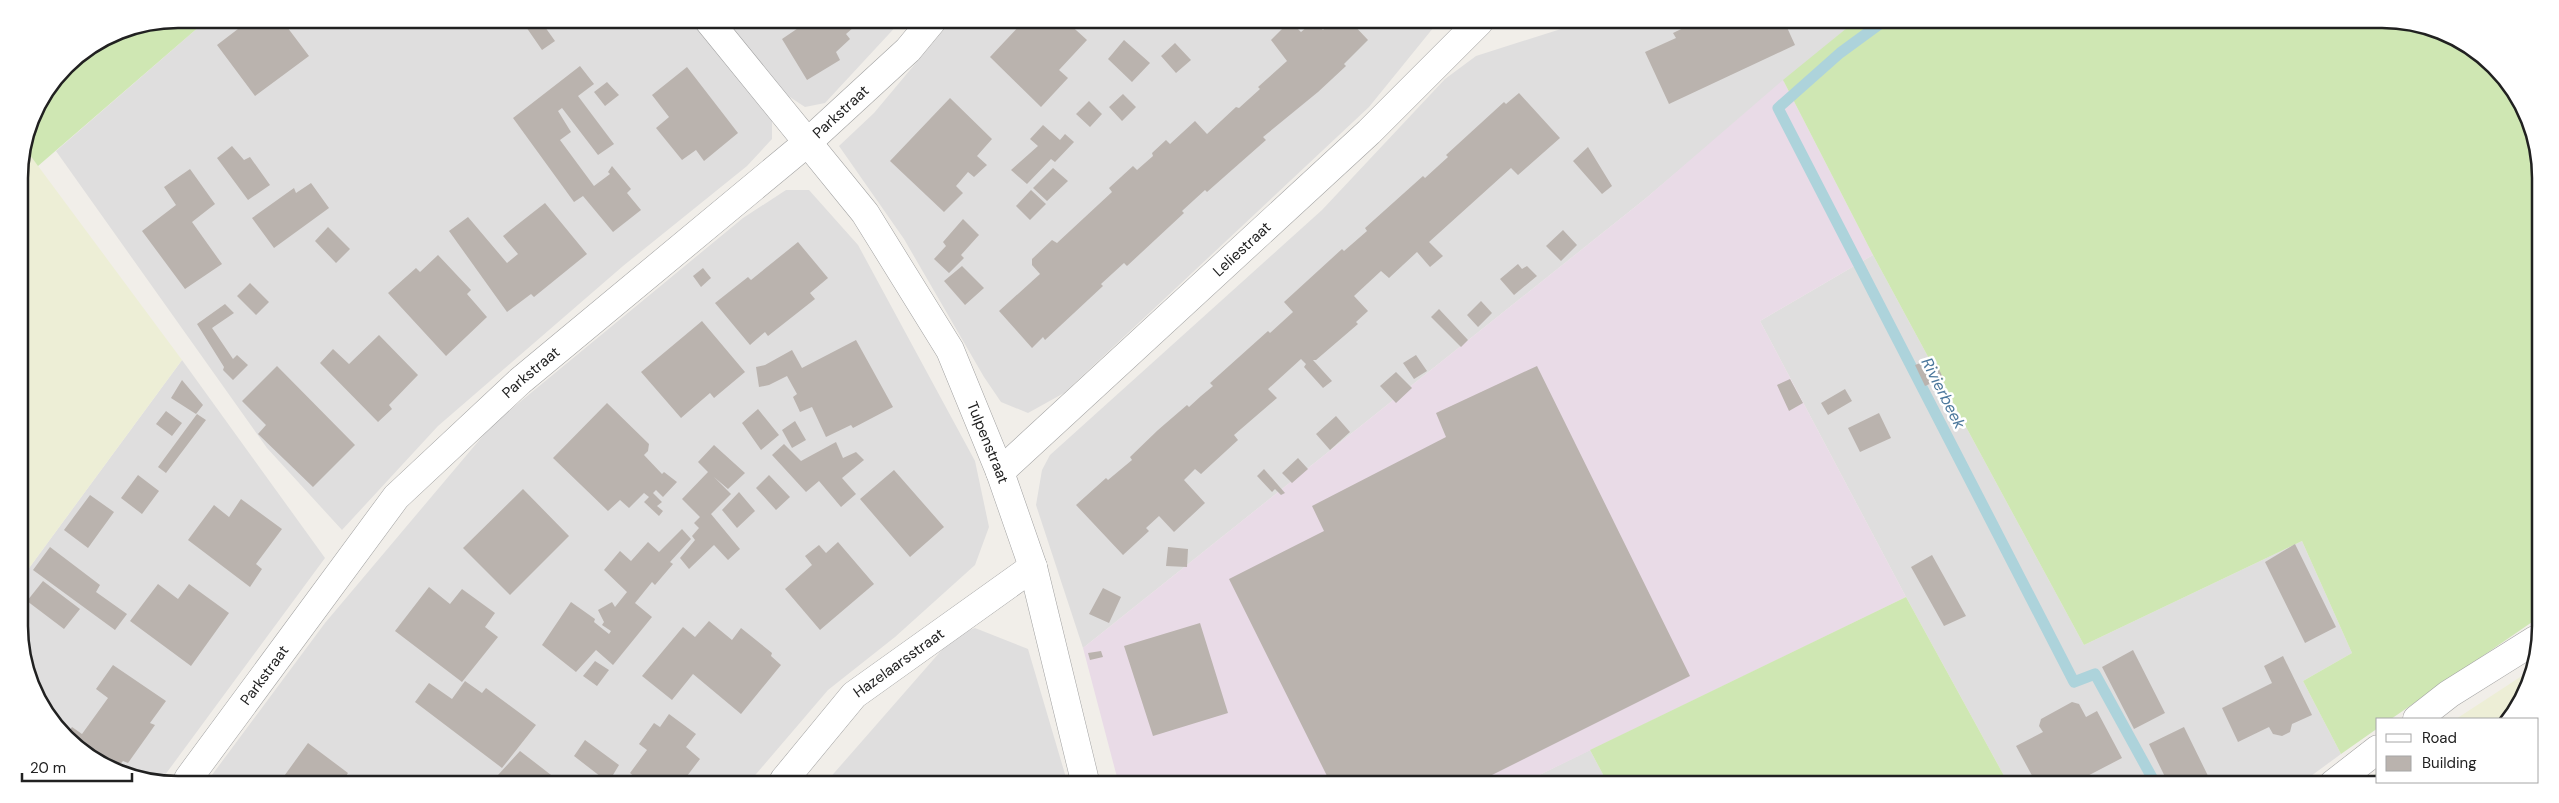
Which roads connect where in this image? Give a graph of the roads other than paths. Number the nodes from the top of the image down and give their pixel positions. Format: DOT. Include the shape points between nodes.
graph roads {
  1 [pos="715,28"];
  2 [pos="926,28"];
  3 [pos="1473,28"];
  4 [pos="808,142"];
  5 [pos="1000,472"];
  6 [pos="1033,568"];
  7 [pos="2530,643"];
  8 [pos="2418,718"];
  9 [pos="2376,751"];
  10 [pos="2345,775"];
  11 [pos="190,776"];
  12 [pos="788,776"];
  13 [pos="1084,776"];
  1 -- 4 [label="street, Tulpenstraat"];
  2 -- 4 [label="street, Parkstraat" via="908,50"];
  3 -- 5 [label="street, Leliestraat" via="1369,132"];
  4 -- 5 [label="street, Tulpenstraat" via="865,213 950,350"];
  4 -- 11 [label="street, Parkstraat" via="520,381 396,497"];
  5 -- 6 [label="street, Tulpenstraat"];
  6 -- 12 [label="street, Hazelaarsstraat" via="854,695"];
  6 -- 13 [label="street, Tulpenstraat"];
  7 -- 8 [label="street"];
  9 -- 10 [label="street"];
}
